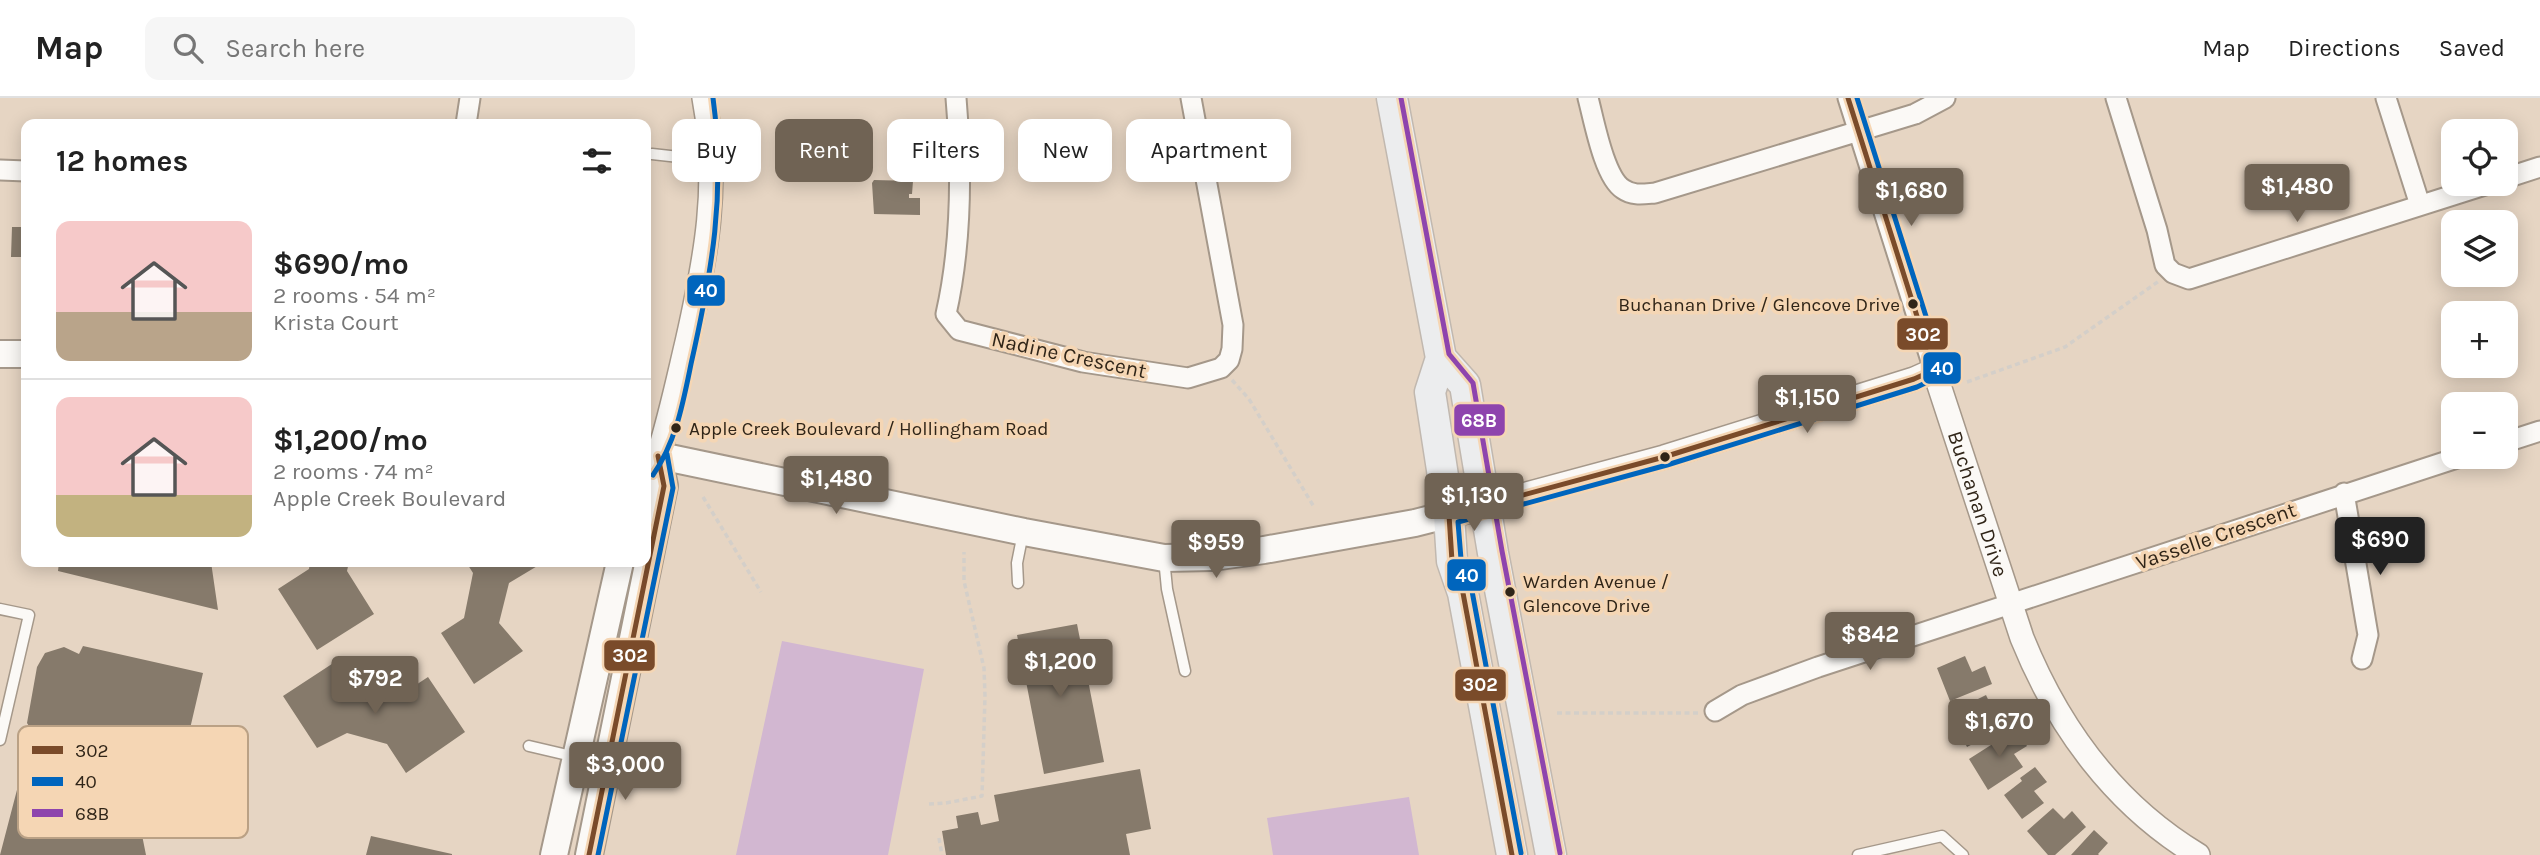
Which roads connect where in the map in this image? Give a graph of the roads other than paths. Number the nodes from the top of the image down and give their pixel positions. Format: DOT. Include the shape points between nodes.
graph roads {
  1 [pos="470,98"];
  2 [pos="704,98"];
  3 [pos="956,98"];
  4 [pos="1191,98"];
  5 [pos="1392,98"];
  6 [pos="1588,98"];
  7 [pos="1849,98"];
  8 [pos="1945,98"];
  9 [pos="2116,98"];
  10 [pos="2386,98"];
  11 [pos="467,119"];
  12 [pos="706,119"];
  13 [pos="1859,132"];
  14 [pos="652,154"];
  15 [pos="672,156"];
  16 [pos="2540,167"];
  17 [pos="0,170"];
  18 [pos="21,171"];
  19 [pos="2518,174"];
  20 [pos="710,182"];
  21 [pos="2449,196"];
  22 [pos="2420,205"];
  23 [pos="0,354"];
  24 [pos="21,354"];
  25 [pos="1441,358"];
  26 [pos="1934,370"];
  27 [pos="2540,431"];
  28 [pos="2518,438"];
  29 [pos="651,458"];
  30 [pos="651,460"];
  31 [pos="651,462"];
  32 [pos="2441,463"];
  33 [pos="2344,493"];
  34 [pos="1486,505"];
  35 [pos="1449,515"];
  36 [pos="1024,532"];
  37 [pos="651,550"];
  38 [pos="1164,558"];
  39 [pos="619,567"];
  40 [pos="648,567"];
  41 [pos="1018,583"];
  42 [pos="2012,605"];
  43 [pos="0,609"];
  44 [pos="2362,659"];
  45 [pos="1185,671"];
  46 [pos="1715,711"];
  47 [pos="0,740"];
  48 [pos="529,746"];
  49 [pos="576,758"];
  50 [pos="554,855"];
  51 [pos="589,855"];
  52 [pos="1512,855"];
  53 [pos="1551,855"];
  54 [pos="1858,855"];
  55 [pos="1963,855"];
  56 [pos="2198,855"];
  1 -- 11 [label="street"];
  2 -- 12 [label="street"];
  3 -- 4 [label="street, Nadine Crescent" via="959,211 946,314 959,330 1083,362 1188,378 1221,368 1230,360 1233,325"];
  5 -- 25 [label="main road"];
  6 -- 13 [label="street" via="1612,178 1636,195"];
  7 -- 13 [label="street, Buchanan Drive"];
  8 -- 13 [label="street" via="1915,114"];
  9 -- 22 [label="street" via="2165,265 2189,279"];
  10 -- 22 [label="street"];
  13 -- 26 [label="street, Buchanan Drive"];
  14 -- 15 [label="lane"];
  16 -- 19 [label="street"];
  17 -- 18 [label="street"];
  20 -- 29 [label="street" via="703,271 668,422"];
  21 -- 22 [label="street"];
  23 -- 24 [label="main road"];
  25 -- 34 [label="main road" via="1465,385"];
  25 -- 35 [label="main road" via="1430,392"];
  26 -- 34 [label="street" via="1664,457"];
  26 -- 42 [label="street, Buchanan Drive"];
  27 -- 28 [label="street"];
  30 -- 36 [label="main road"];
  31 -- 37 [label="main road" via="664,486"];
  32 -- 33 [label="street, Vasselle Crescent"];
  33 -- 42 [label="street, Vasselle Crescent"];
  33 -- 44 [label="street" via="2367,625"];
  34 -- 35 [label="main road"];
  34 -- 53 [label="main road"];
  35 -- 38 [label="main road" via="1264,550"];
  35 -- 52 [label="main road" via="1452,561 1463,593"];
  36 -- 38 [label="main road"];
  36 -- 41 [label="lane"];
  38 -- 45 [label="lane"];
  39 -- 49 [label="main road"];
  40 -- 51 [label="main road"];
  42 -- 46 [label="street, Vasselle Crescent" via="1818,667 1742,695"];
  42 -- 56 [label="street, Buchanan Drive" via="2037,676 2092,764 2135,808"];
  43 -- 47 [label="lane" via="29,615"];
  48 -- 49 [label="lane"];
  49 -- 50 [label="main road"];
  54 -- 55 [label="lane" via="1942,836"];
}
